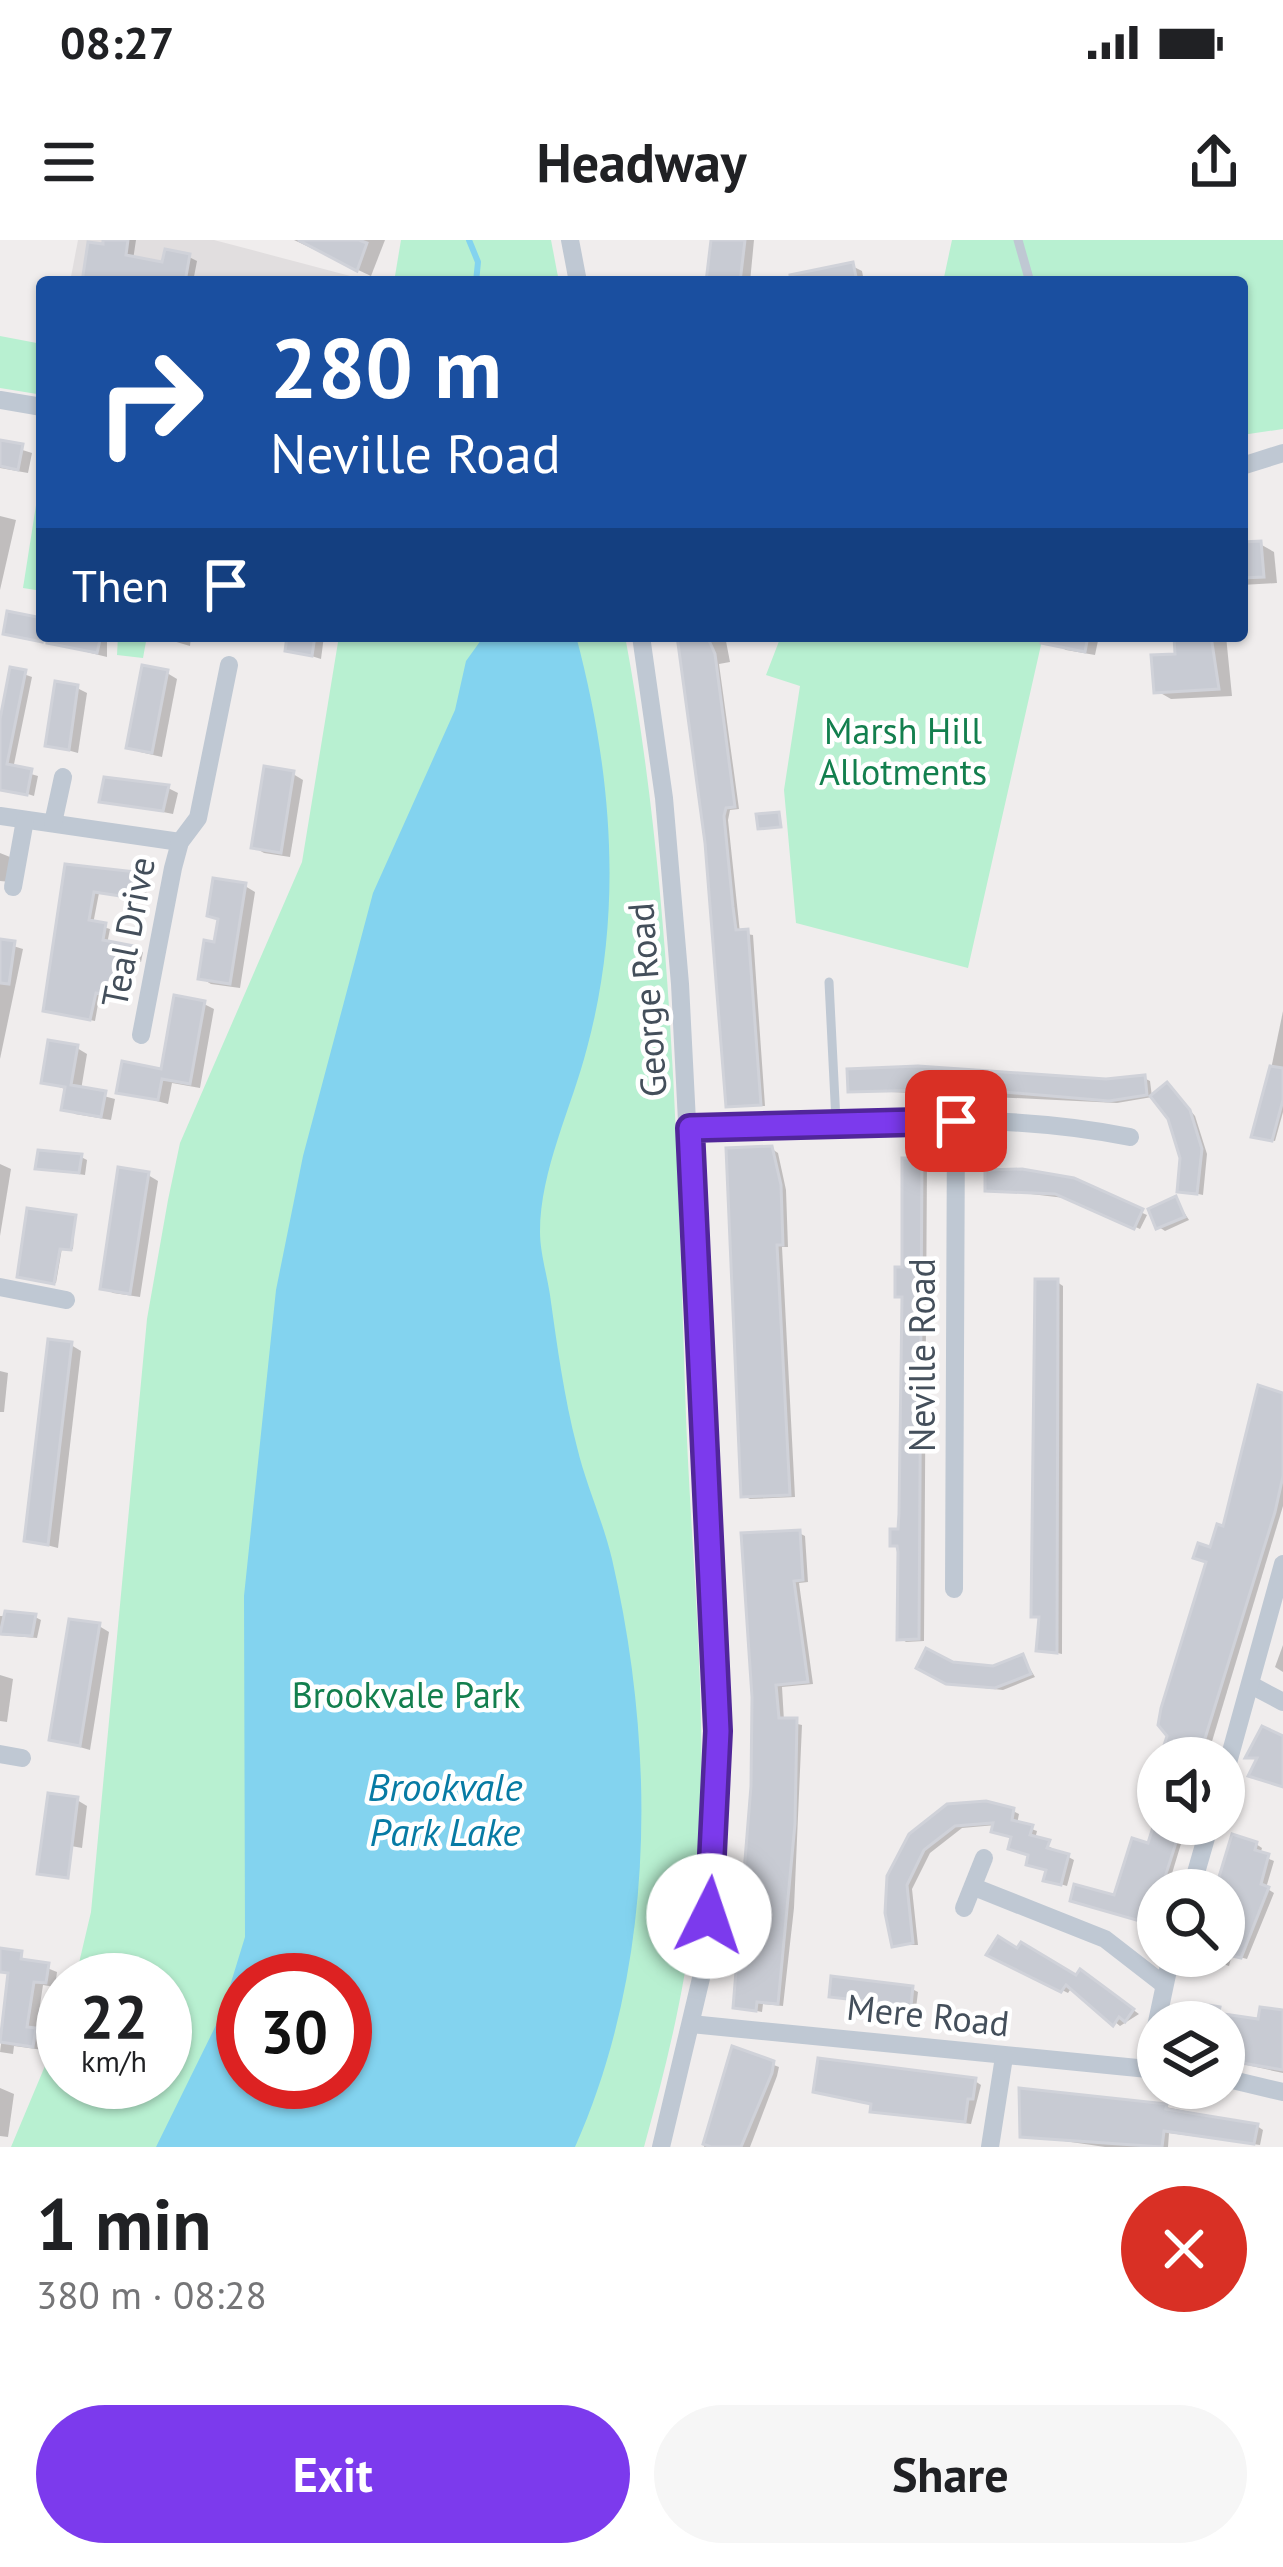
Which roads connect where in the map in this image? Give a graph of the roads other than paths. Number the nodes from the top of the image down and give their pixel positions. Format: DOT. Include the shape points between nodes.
graph roads {
  1 [pos="570,240"];
  2 [pos="1018,240"];
  3 [pos="577,276"];
  4 [pos="1028,276"];
  5 [pos="0,400"];
  6 [pos="36,406"];
  7 [pos="1283,453"];
  8 [pos="1248,464"];
  9 [pos="642,642"];
  10 [pos="229,665"];
  11 [pos="64,777"];
  12 [pos="0,816"];
  13 [pos="26,820"];
  14 [pos="53,823"];
  15 [pos="180,842"];
  16 [pos="14,887"];
  17 [pos="829,982"];
  18 [pos="141,1035"];
  19 [pos="956,1121"];
  20 [pos="836,1124"];
  21 [pos="690,1128"];
  22 [pos="1130,1137"];
  23 [pos="0,1287"];
  24 [pos="65,1300"];
  25 [pos="1283,1564"];
  26 [pos="954,1589"];
  27 [pos="1251,1685"];
  28 [pos="1283,1702"];
  29 [pos="1236,1737"];
  30 [pos="0,1754"];
  31 [pos="22,1758"];
  32 [pos="985,1858"];
  33 [pos="974,1887"];
  34 [pos="964,1908"];
  35 [pos="1165,1977"];
  36 [pos="1163,1984"];
  37 [pos="1161,2001"];
  38 [pos="691,2024"];
  39 [pos="1004,2057"];
  40 [pos="1137,2068"];
  41 [pos="1245,2083"];
  42 [pos="1283,2092"];
  43 [pos="661,2147"];
  44 [pos="990,2147"];
  1 -- 3 [label="street"];
  2 -- 4 [label="lane"];
  5 -- 6 [label="street"];
  7 -- 8 [label="street"];
  9 -- 21 [label="street, George Road" via="664,798"];
  10 -- 15 [label="street, Teal Drive" via="198,818"];
  11 -- 14 [label="street"];
  12 -- 13 [label="street, Teal Drive"];
  13 -- 14 [label="street, Teal Drive"];
  13 -- 16 [label="street"];
  14 -- 15 [label="street, Teal Drive"];
  15 -- 18 [label="street, Teal Drive"];
  17 -- 20 [label="lane"];
  19 -- 20 [label="street"];
  19 -- 22 [label="street"];
  19 -- 26 [label="street, Neville Road"];
  20 -- 21 [label="street"];
  21 -- 38 [label="street, George Road" via="718,1731 709,1916"];
  23 -- 24 [label="street"];
  25 -- 27 [label="street"];
  27 -- 28 [label="street"];
  27 -- 29 [label="street"];
  30 -- 31 [label="street"];
  32 -- 33 [label="street"];
  33 -- 34 [label="street"];
  33 -- 36 [label="street" via="1106,1939"];
  35 -- 36 [label="street"];
  36 -- 37 [label="street"];
  38 -- 39 [label="street, Mere Road"];
  38 -- 43 [label="street, George Road"];
  39 -- 40 [label="street, Mere Road"];
  39 -- 44 [label="street"];
  41 -- 42 [label="street"];
}
